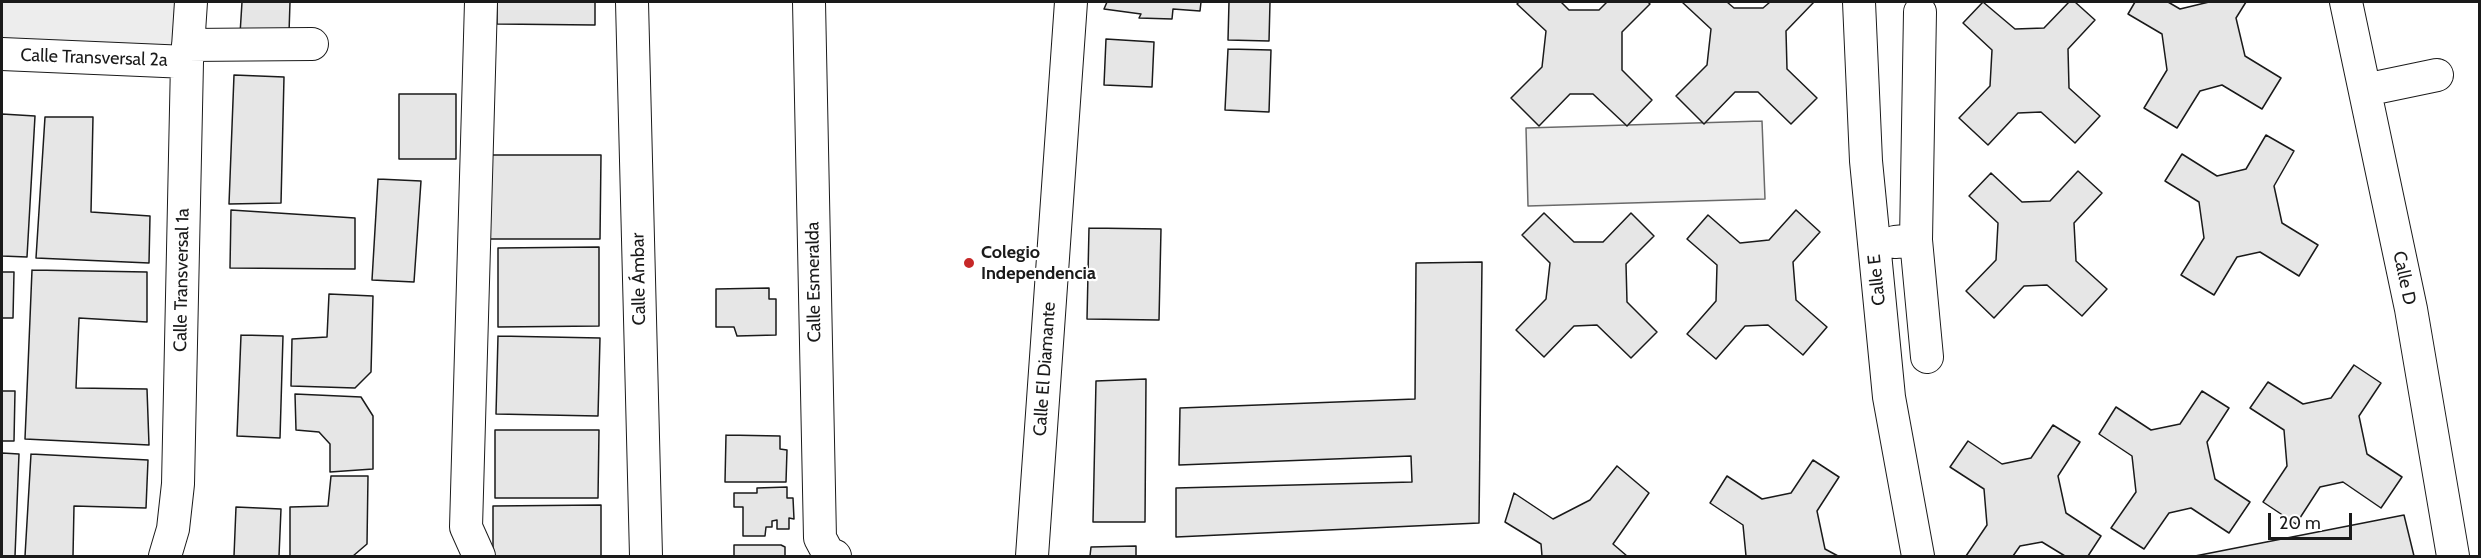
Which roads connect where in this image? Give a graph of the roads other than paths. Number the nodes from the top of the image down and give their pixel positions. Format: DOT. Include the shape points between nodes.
graph roads {
  1 [pos="191,2"];
  2 [pos="481,2"];
  3 [pos="632,2"];
  4 [pos="809,2"];
  5 [pos="1071,2"];
  6 [pos="1859,2"];
  7 [pos="2346,2"];
  8 [pos="1920,12"];
  9 [pos="312,44"];
  10 [pos="188,53"];
  11 [pos="2,54"];
  12 [pos="2437,75"];
  13 [pos="2365,90"];
  14 [pos="1917,240"];
  15 [pos="1873,243"];
  16 [pos="1927,357"];
  17 [pos="165,556"];
  18 [pos="479,556"];
  19 [pos="646,556"];
  20 [pos="835,556"];
  21 [pos="1032,556"];
  22 [pos="1918,556"];
  23 [pos="2453,556"];
  1 -- 10 [label="street, Calle Transversal 1a"];
  2 -- 18 [label="street" via="466,527"];
  3 -- 19 [label="street, Calle Ámbar"];
  4 -- 20 [label="street, Calle Esmeralda" via="819,538 828,553"];
  5 -- 21 [label="street, Calle El Diamante"];
  6 -- 15 [label="street, Calle E"];
  7 -- 13 [label="street, Calle D"];
  8 -- 14 [label="street"];
  9 -- 10 [label="street, Calle Transversal 2a"];
  10 -- 11 [label="street, Calle Transversal 2a"];
  10 -- 17 [label="street, Calle Transversal 1a" via="178,484"];
  12 -- 13 [label="street"];
  13 -- 23 [label="street, Calle D" via="2411,309"];
  14 -- 15 [label="street"];
  14 -- 16 [label="street"];
  15 -- 22 [label="street, Calle E" via="1889,397"];
}
